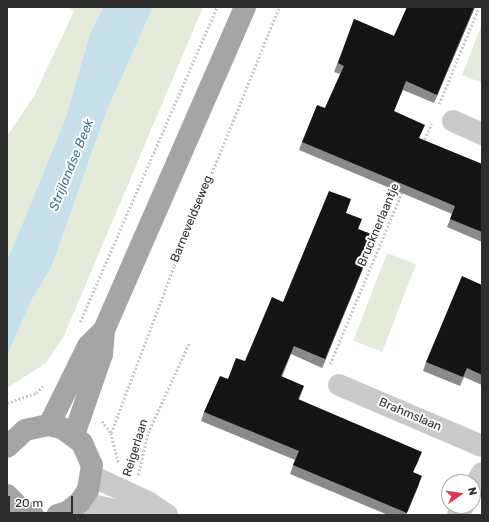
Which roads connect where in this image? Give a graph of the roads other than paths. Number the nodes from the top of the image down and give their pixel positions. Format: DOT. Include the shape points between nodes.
graph roads {
  1 [pos="246,7"];
  2 [pos="441,116"];
  3 [pos="482,134"];
  4 [pos="104,330"];
  5 [pos="334,376"];
  6 [pos="49,425"];
  7 [pos="74,435"];
  8 [pos="9,440"];
  9 [pos="482,446"];
  10 [pos="92,476"];
  11 [pos="80,502"];
  12 [pos="57,515"];
  13 [pos="135,515"];
  14 [pos="167,515"];
  1 -- 4 [label="main road"];
  2 -- 3 [label="street"];
  4 -- 6 [label="main road" via="88,346"];
  4 -- 7 [label="main road" via="102,354"];
  5 -- 9 [label="street, Brahmslaan"];
  6 -- 7 [label="main road"];
  6 -- 8 [label="main road" via="36,426"];
  7 -- 10 [label="main road" via="88,453"];
  10 -- 11 [label="main road" via="88,490"];
  10 -- 14 [label="street"];
  11 -- 12 [label="main road" via="67,512"];
  11 -- 13 [label="street"];
}
